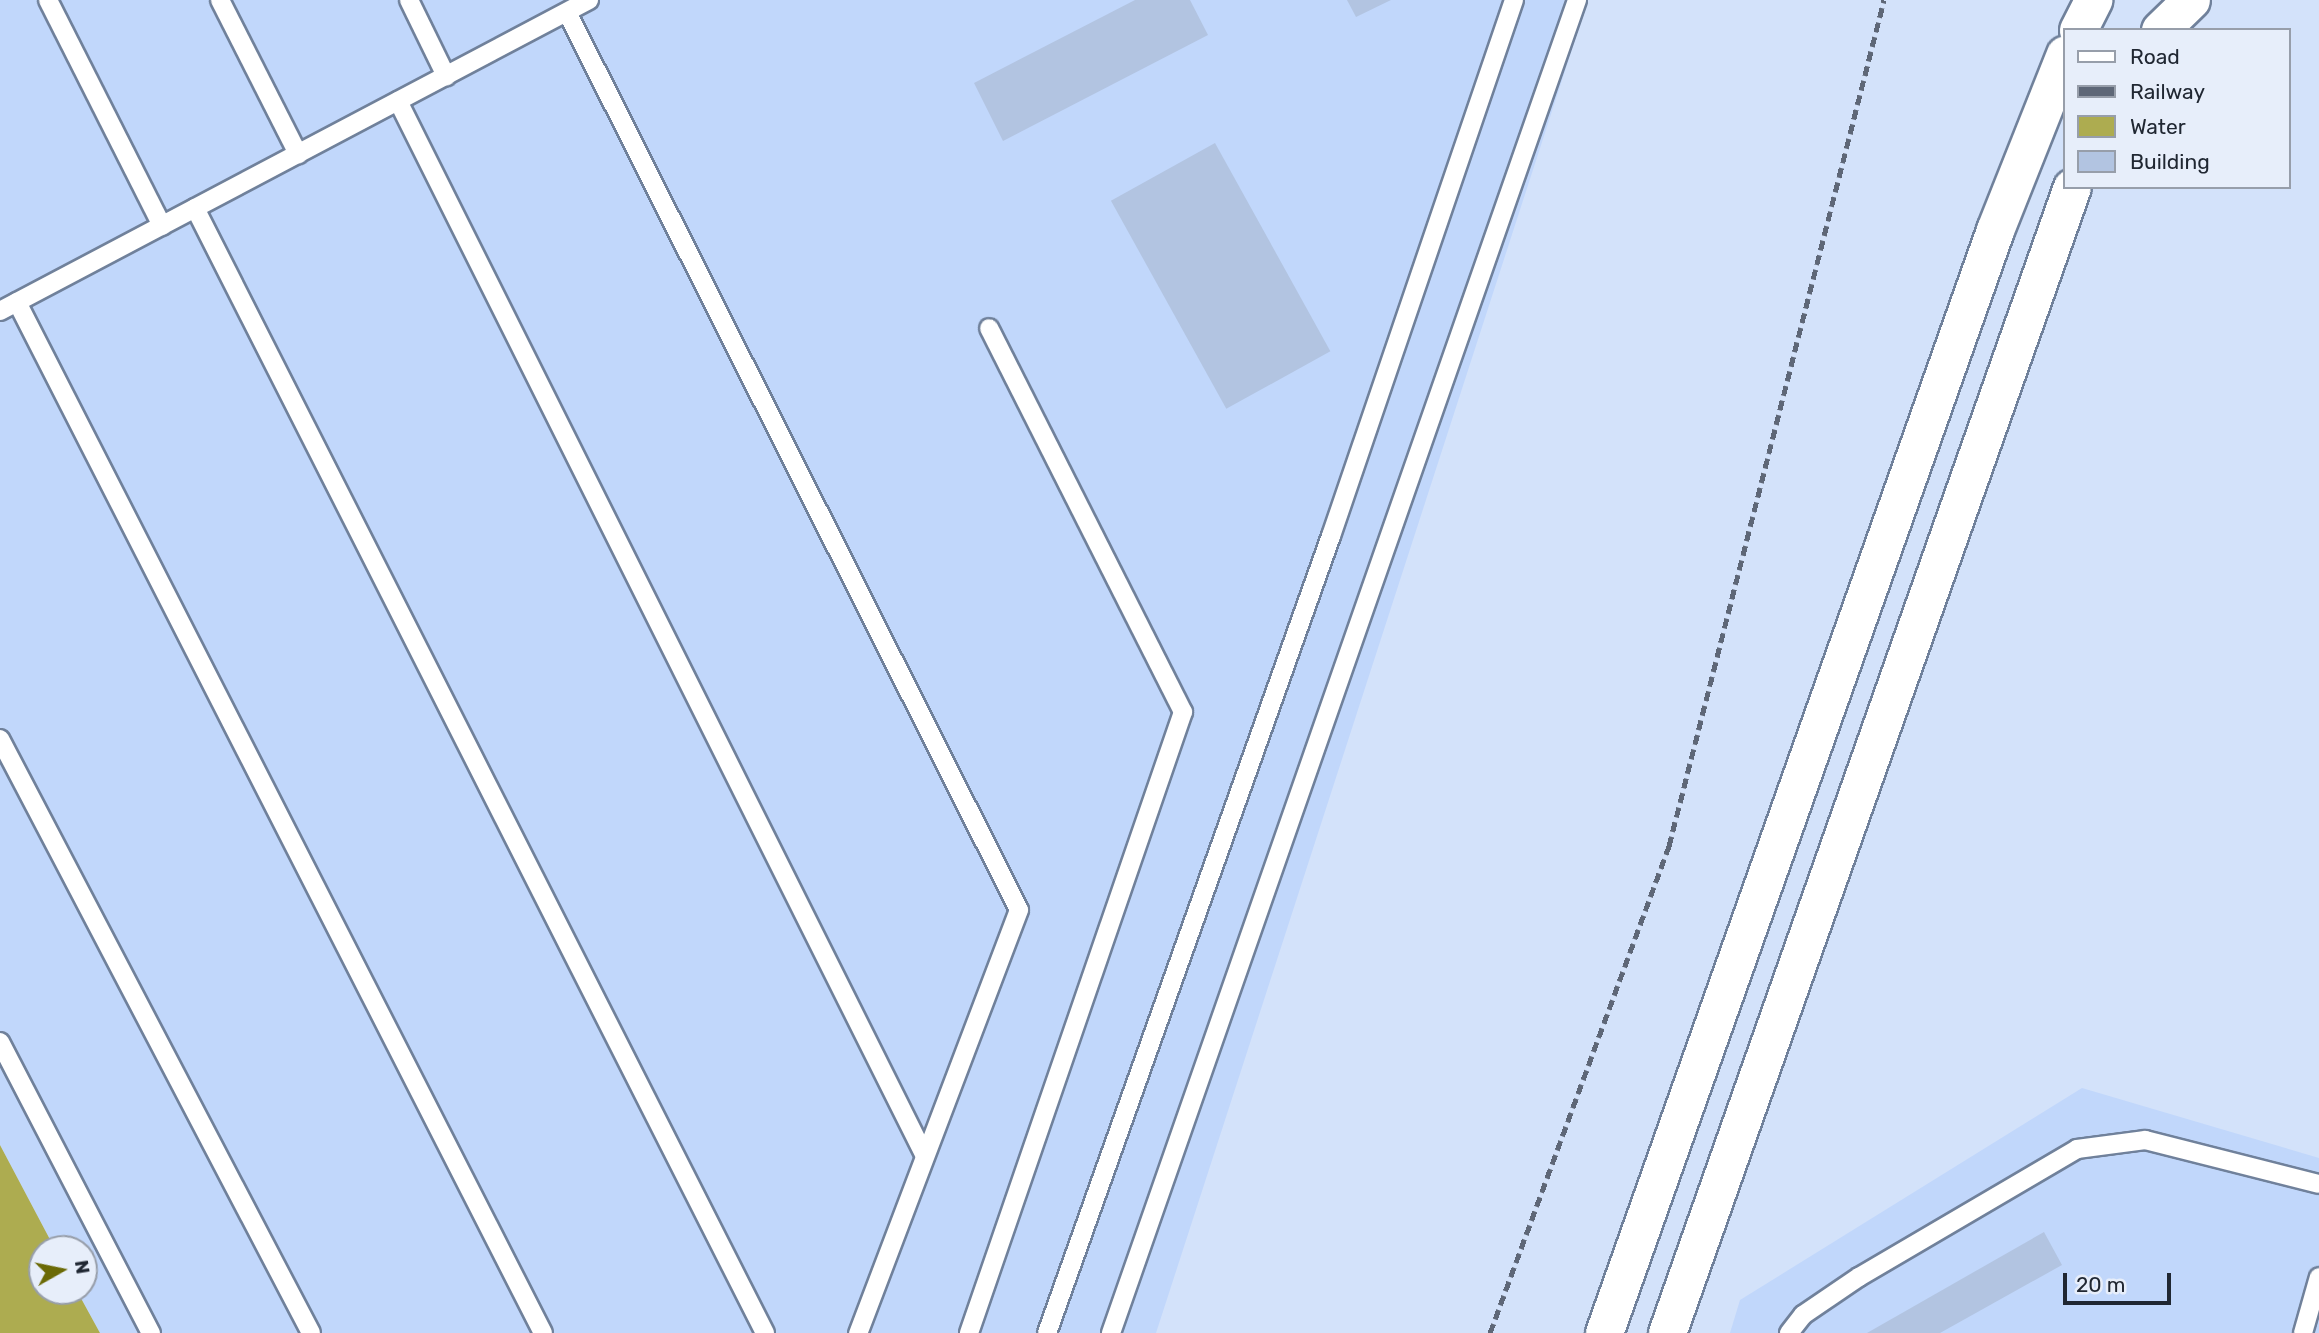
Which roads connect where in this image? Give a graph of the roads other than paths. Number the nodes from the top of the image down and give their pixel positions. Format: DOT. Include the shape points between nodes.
graph roads {
  1 [pos="48,0"];
  2 [pos="220,0"];
  3 [pos="409,0"];
  4 [pos="589,0"];
  5 [pos="1514,0"];
  6 [pos="1577,0"];
  7 [pos="2093,0"];
  8 [pos="2190,0"];
  9 [pos="567,12"];
  10 [pos="2079,28"];
  11 [pos="2162,28"];
  12 [pos="2064,57"];
  13 [pos="446,76"];
  14 [pos="398,101"];
  15 [pos="298,154"];
  16 [pos="2071,189"];
  17 [pos="195,208"];
  18 [pos="162,226"];
  19 [pos="17,302"];
  20 [pos="0,311"];
  21 [pos="989,327"];
  22 [pos="0,739"];
  23 [pos="0,1042"];
  24 [pos="925,1156"];
  25 [pos="2319,1184"];
  26 [pos="2319,1277"];
  27 [pos="151,1333"];
  28 [pos="311,1333"];
  29 [pos="543,1333"];
  30 [pos="765,1333"];
  31 [pos="858,1333"];
  32 [pos="969,1333"];
  33 [pos="1047,1333"];
  34 [pos="1111,1333"];
  35 [pos="1604,1333"];
  36 [pos="1667,1333"];
  37 [pos="1789,1333"];
  38 [pos="2303,1333"];
  1 -- 18 [label="lane"];
  2 -- 15 [label="lane"];
  3 -- 13 [label="lane"];
  4 -- 9 [label="lane"];
  5 -- 33 [label="lane" via="1335,523"];
  6 -- 34 [label="lane"];
  7 -- 10 [label="street"];
  8 -- 11 [label="street"];
  9 -- 13 [label="lane"];
  9 -- 24 [label="lane" via="1019,910"];
  12 -- 35 [label="street" via="1995,230"];
  13 -- 14 [label="lane"];
  14 -- 15 [label="lane"];
  14 -- 24 [label="lane"];
  15 -- 17 [label="lane"];
  16 -- 36 [label="street"];
  17 -- 18 [label="lane"];
  17 -- 30 [label="lane"];
  18 -- 19 [label="lane"];
  19 -- 20 [label="lane"];
  19 -- 29 [label="lane"];
  21 -- 32 [label="lane" via="1183,712"];
  22 -- 28 [label="lane"];
  23 -- 27 [label="lane"];
  24 -- 31 [label="lane"];
  25 -- 37 [label="lane" via="2145,1140 2077,1149 1859,1277 1803,1315"];
  26 -- 38 [label="lane"];
}
